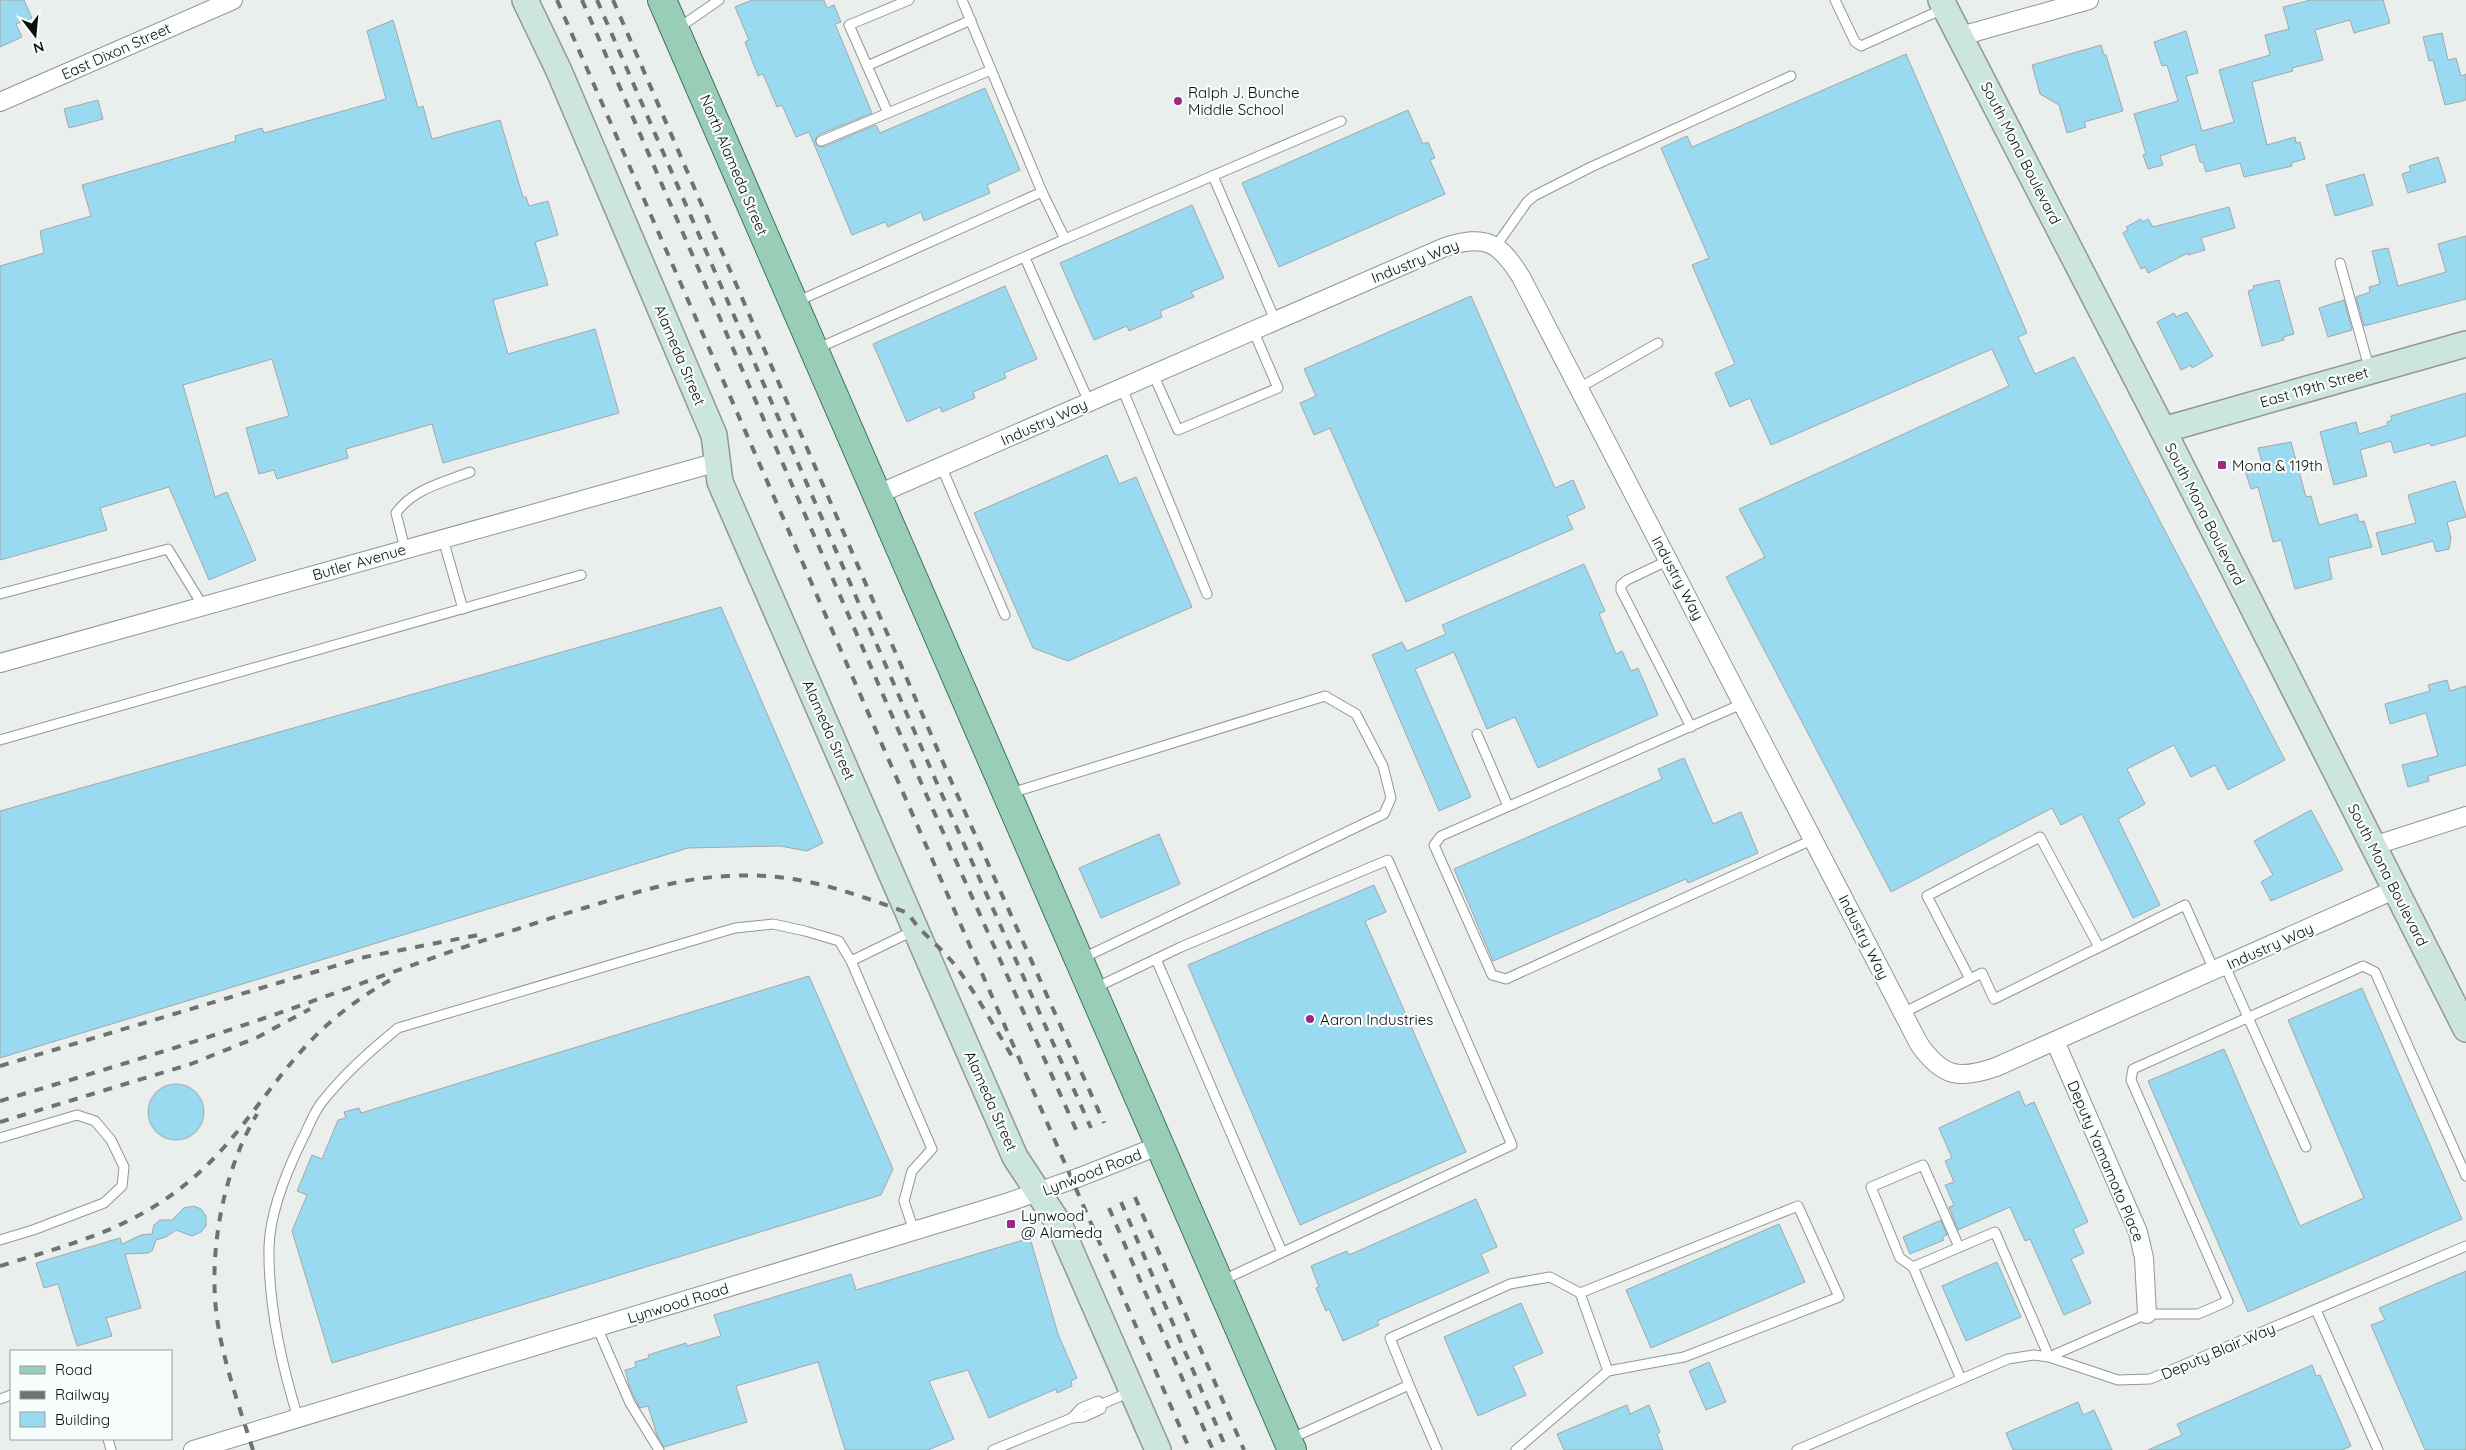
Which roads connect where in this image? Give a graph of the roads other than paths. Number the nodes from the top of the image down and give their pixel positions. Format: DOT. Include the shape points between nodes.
graph roads {
  1 [pos="233,0"];
  2 [pos="525,0"];
  3 [pos="662,0"];
  4 [pos="719,0"];
  5 [pos="908,0"];
  6 [pos="962,0"];
  7 [pos="1835,0"];
  8 [pos="2089,0"];
  9 [pos="1943,4"];
  10 [pos="971,20"];
  11 [pos="675,30"];
  12 [pos="1961,36"];
  13 [pos="867,66"];
  14 [pos="991,70"];
  15 [pos="1792,76"];
  16 [pos="0,102"];
  17 [pos="888,113"];
  18 [pos="1341,121"];
  19 [pos="821,141"];
  20 [pos="1213,176"];
  21 [pos="1042,192"];
  22 [pos="1065,239"];
  23 [pos="1496,246"];
  24 [pos="1025,258"];
  25 [pos="2340,263"];
  26 [pos="793,303"];
  27 [pos="1275,320"];
  28 [pos="1253,330"];
  29 [pos="809,340"];
  30 [pos="1658,343"];
  31 [pos="2466,344"];
  32 [pos="2370,371"];
  33 [pos="1153,374"];
  34 [pos="1122,388"];
  35 [pos="1578,388"];
  36 [pos="1089,402"];
  37 [pos="2163,430"];
  38 [pos="718,462"];
  39 [pos="941,466"];
  40 [pos="470,472"];
  41 [pos="876,495"];
  42 [pos="443,539"];
  43 [pos="405,549"];
  44 [pos="1669,560"];
  45 [pos="581,575"];
  46 [pos="0,594"];
  47 [pos="1207,594"];
  48 [pos="202,606"];
  49 [pos="463,609"];
  50 [pos="1005,615"];
  51 [pos="0,663"];
  52 [pos="1744,703"];
  53 [pos="1691,726"];
  54 [pos="1477,734"];
  55 [pos="0,740"];
  56 [pos="1006,795"];
  57 [pos="1508,806"];
  58 [pos="2466,816"];
  59 [pos="1814,839"];
  60 [pos="2373,846"];
  61 [pos="2396,890"];
  62 [pos="915,929"];
  63 [pos="2099,948"];
  64 [pos="1156,959"];
  65 [pos="1078,960"];
  66 [pos="851,961"];
  67 [pos="2219,968"];
  68 [pos="1970,979"];
  69 [pos="1091,990"];
  70 [pos="1903,1013"];
  71 [pos="2248,1018"];
  72 [pos="2466,1029"];
  73 [pos="2055,1041"];
  74 [pos="0,1138"];
  75 [pos="1158,1146"];
  76 [pos="2306,1147"];
  77 [pos="2466,1176"];
  78 [pos="1040,1192"];
  79 [pos="914,1231"];
  80 [pos="0,1240"];
  81 [pos="2466,1246"];
  82 [pos="1959,1247"];
  83 [pos="1282,1252"];
  84 [pos="1913,1267"];
  85 [pos="1218,1282"];
  86 [pos="1580,1293"];
  87 [pos="2316,1310"];
  88 [pos="2146,1314"];
  89 [pos="597,1327"];
  90 [pos="2049,1357"];
  91 [pos="1608,1371"];
  92 [pos="1961,1379"];
  93 [pos="1409,1385"];
  94 [pos="1133,1391"];
  95 [pos="298,1418"];
  96 [pos="1290,1445"];
  97 [pos="193,1450"];
  98 [pos="659,1450"];
  99 [pos="994,1450"];
  100 [pos="1158,1450"];
  101 [pos="1437,1450"];
  102 [pos="1516,1450"];
  103 [pos="1797,1450"];
  104 [pos="2378,1450"];
  1 -- 16 [label="street, East Dixon Street"];
  2 -- 38 [label="street, Alameda Street" via="559,71 714,435"];
  3 -- 11 [label="main road, North Alameda Street"];
  4 -- 11 [label="lane"];
  5 -- 13 [label="lane" via="849,25"];
  6 -- 10 [label="lane"];
  7 -- 9 [label="lane" via="1855,42 1861,46"];
  8 -- 12 [label="street"];
  9 -- 12 [label="street, South Mona Boulevard"];
  10 -- 13 [label="lane"];
  10 -- 14 [label="lane"];
  11 -- 26 [label="main road, North Alameda Street"];
  12 -- 37 [label="street, South Mona Boulevard"];
  13 -- 17 [label="lane"];
  14 -- 17 [label="lane"];
  14 -- 21 [label="lane"];
  15 -- 23 [label="lane" via="1590,167 1534,196"];
  17 -- 19 [label="lane"];
  18 -- 20 [label="lane"];
  20 -- 22 [label="lane"];
  20 -- 27 [label="lane"];
  21 -- 22 [label="lane"];
  21 -- 26 [label="lane"];
  22 -- 24 [label="lane"];
  23 -- 27 [label="street, Industry Way" via="1463,241 1445,247"];
  23 -- 35 [label="street, Industry Way" via="1510,259 1521,277"];
  24 -- 29 [label="lane"];
  24 -- 36 [label="lane"];
  25 -- 32 [label="lane"];
  26 -- 29 [label="main road, North Alameda Street"];
  27 -- 28 [label="street, Industry Way"];
  28 -- 33 [label="street, Industry Way"];
  28 -- 33 [label="lane" via="1278,388 1178,430"];
  29 -- 41 [label="main road"];
  30 -- 35 [label="lane"];
  31 -- 32 [label="street, East 119th Street"];
  32 -- 37 [label="street, East 119th Street"];
  33 -- 34 [label="street, Industry Way"];
  34 -- 36 [label="street, Industry Way"];
  34 -- 47 [label="lane"];
  35 -- 44 [label="street, Industry Way"];
  36 -- 39 [label="street, Industry Way"];
  37 -- 60 [label="street, South Mona Boulevard"];
  38 -- 42 [label="street, Butler Avenue"];
  38 -- 62 [label="street, Alameda Street" via="720,482"];
  39 -- 41 [label="street, Industry Way"];
  39 -- 50 [label="lane"];
  40 -- 43 [label="lane" via="423,490 402,504 396,513"];
  41 -- 56 [label="main road"];
  42 -- 43 [label="street, Butler Avenue"];
  42 -- 49 [label="lane"];
  43 -- 48 [label="street, Butler Avenue"];
  44 -- 52 [label="street, Industry Way"];
  44 -- 53 [label="lane" via="1627,580 1621,585 1621,590"];
  45 -- 49 [label="lane"];
  46 -- 48 [label="lane" via="168,549"];
  48 -- 51 [label="street, Butler Avenue"];
  49 -- 55 [label="lane"];
  52 -- 53 [label="lane"];
  52 -- 59 [label="street, Industry Way"];
  53 -- 57 [label="lane"];
  54 -- 57 [label="lane"];
  56 -- 65 [label="main road"];
  56 -- 65 [label="lane" via="1325,696 1356,714 1383,766 1391,798 1384,814"];
  57 -- 59 [label="lane" via="1441,836 1434,845 1492,975 1506,978"];
  58 -- 60 [label="street"];
  59 -- 70 [label="street, Industry Way"];
  60 -- 61 [label="street, South Mona Boulevard"];
  61 -- 67 [label="street, Industry Way"];
  61 -- 72 [label="street, South Mona Boulevard"];
  62 -- 66 [label="lane"];
  62 -- 78 [label="street, Alameda Street" via="1015,1157"];
  63 -- 67 [label="lane" via="2186,905"];
  63 -- 68 [label="lane" via="1994,999 1982,973"];
  63 -- 68 [label="lane" via="2040,837 1927,896"];
  64 -- 69 [label="lane"];
  64 -- 83 [label="lane"];
  64 -- 83 [label="lane" via="1388,860 1512,1145"];
  65 -- 69 [label="main road"];
  66 -- 79 [label="lane" via="932,1149 912,1171 904,1201"];
  66 -- 95 [label="lane" via="839,941 805,930 773,924 735,928 398,1028 371,1050 321,1104 279,1194 271,1237 271,1297 280,1351"];
  67 -- 71 [label="lane"];
  67 -- 73 [label="street, Industry Way"];
  68 -- 70 [label="lane"];
  69 -- 75 [label="main road"];
  70 -- 73 [label="street, Industry Way" via="1919,1044 1938,1068 1965,1075 1996,1067"];
  71 -- 76 [label="lane"];
  71 -- 77 [label="lane" via="2363,966 2374,972"];
  71 -- 88 [label="lane" via="2133,1069 2131,1080 2228,1301 2198,1314"];
  73 -- 88 [label="street, Deputy Yamamoto Place" via="2138,1232 2144,1258"];
  74 -- 80 [label="lane" via="77,1116 95,1121 111,1140 124,1167 122,1186 104,1203"];
  75 -- 78 [label="street, Lynwood Road, bridge"];
  75 -- 85 [label="main road"];
  78 -- 79 [label="street, Lynwood Road"];
  78 -- 94 [label="street, Alameda Street" via="1060,1224"];
  79 -- 89 [label="street, Lynwood Road"];
  81 -- 87 [label="lane, Deputy Blair Way"];
  82 -- 84 [label="lane"];
  82 -- 84 [label="lane" via="1922,1165 1871,1187 1900,1258"];
  82 -- 90 [label="lane" via="1995,1232"];
  83 -- 85 [label="lane"];
  84 -- 92 [label="lane"];
  85 -- 96 [label="main road"];
  86 -- 91 [label="lane"];
  86 -- 91 [label="lane" via="1798,1206 1838,1297 1684,1357"];
  86 -- 93 [label="lane" via="1550,1277 1510,1284 1390,1338"];
  87 -- 90 [label="lane, Deputy Blair Way" via="2150,1379 2118,1380"];
  87 -- 104 [label="lane"];
  88 -- 90 [label="lane"];
  89 -- 95 [label="street, Lynwood Road"];
  89 -- 98 [label="lane" via="630,1403"];
  90 -- 92 [label="lane, Deputy Blair Way" via="2034,1355 2008,1359"];
  91 -- 102 [label="lane"];
  92 -- 103 [label="lane, Deputy Blair Way"];
  93 -- 96 [label="lane"];
  93 -- 101 [label="lane"];
  94 -- 99 [label="lane" via="1102,1404 1098,1401 1080,1408 1072,1418"];
  94 -- 100 [label="street, Alameda Street"];
  95 -- 97 [label="street, Lynwood Road"];
}
